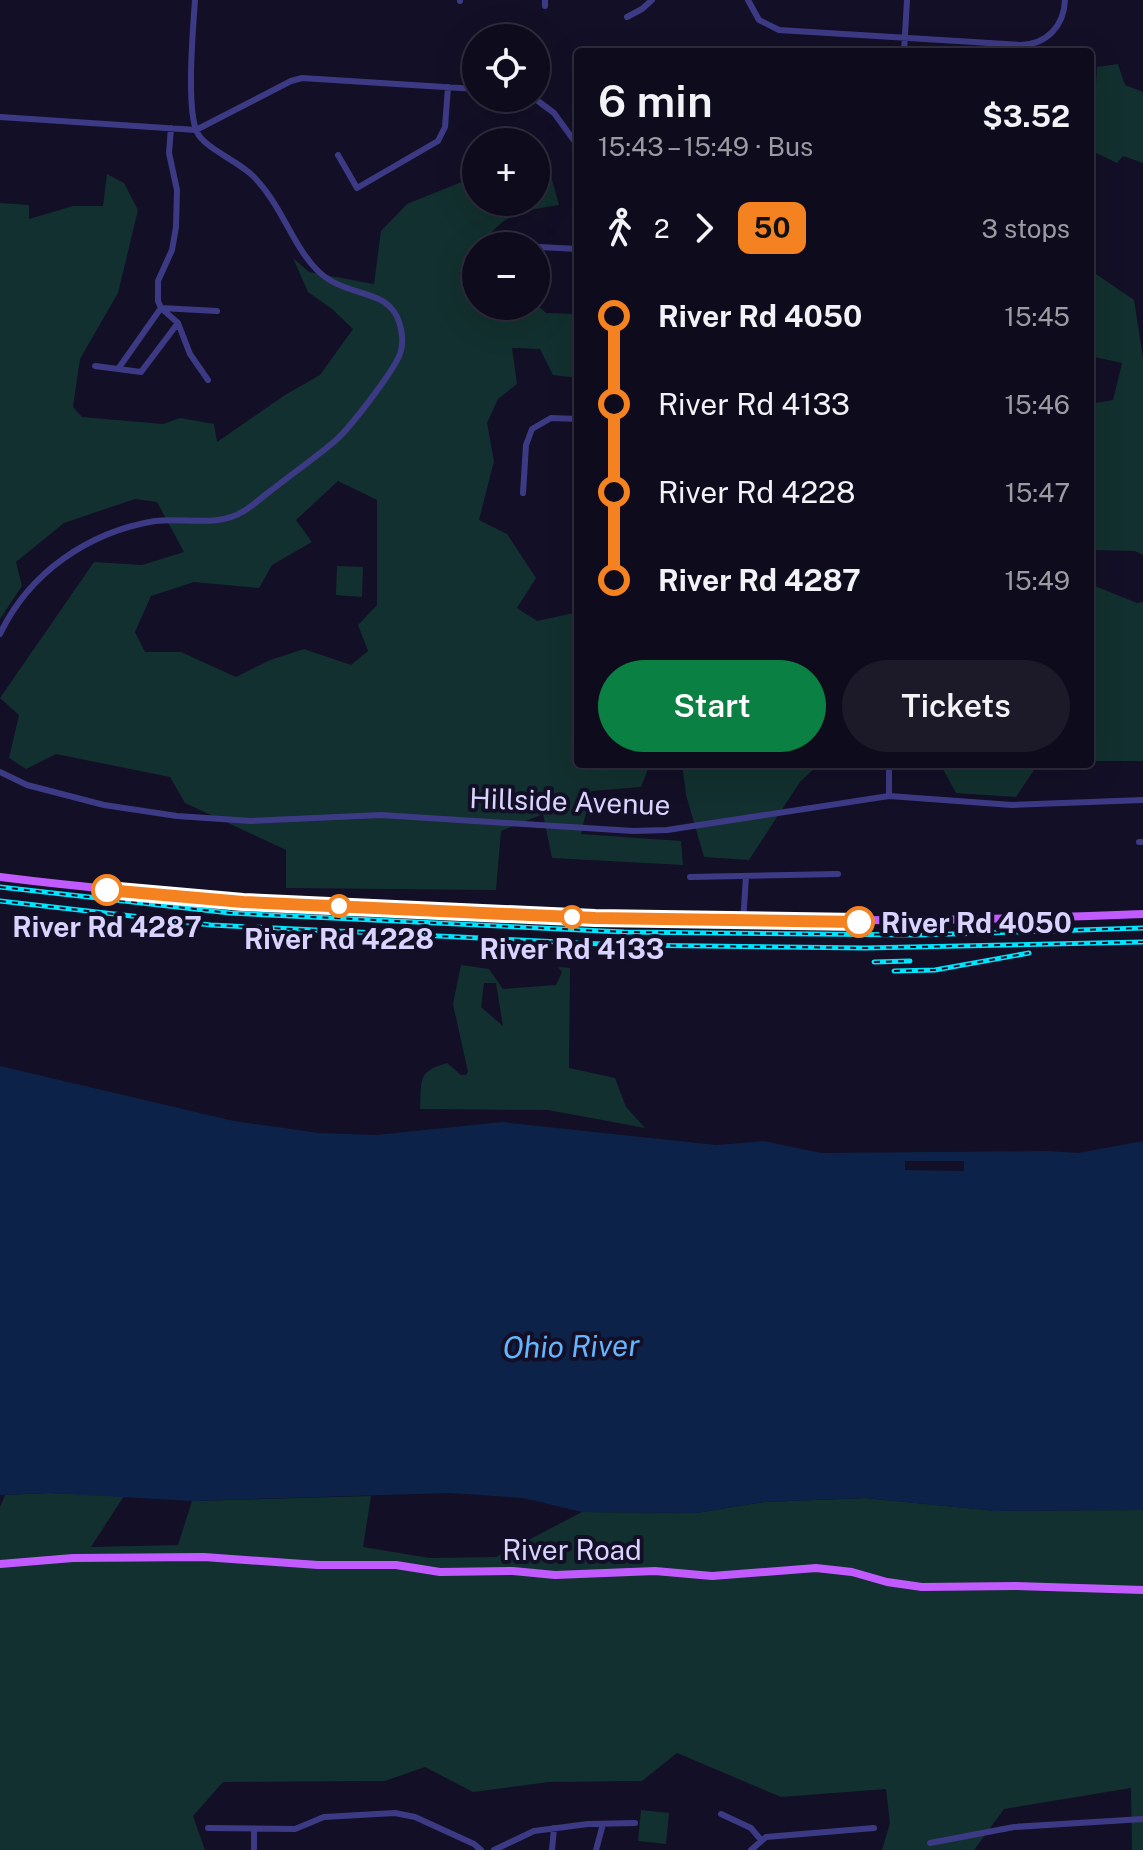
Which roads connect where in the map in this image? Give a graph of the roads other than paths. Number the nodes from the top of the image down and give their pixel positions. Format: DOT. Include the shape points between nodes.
graph roads {
  1 [pos="195,0"];
  2 [pos="652,0"];
  3 [pos="748,0"];
  4 [pos="907,0"];
  5 [pos="1065,0"];
  6 [pos="627,17"];
  7 [pos="905,38"];
  8 [pos="904,48"];
  9 [pos="448,87"];
  10 [pos="462,88"];
  11 [pos="550,110"];
  12 [pos="0,117"];
  13 [pos="171,128"];
  14 [pos="196,130"];
  15 [pos="574,140"];
  16 [pos="338,155"];
  17 [pos="550,248"];
  18 [pos="574,249"];
  19 [pos="161,308"];
  20 [pos="217,311"];
  21 [pos="178,323"];
  22 [pos="95,366"];
  23 [pos="118,369"];
  24 [pos="208,380"];
  25 [pos="574,419"];
  26 [pos="523,493"];
  27 [pos="0,634"];
  28 [pos="889,768"];
  29 [pos="0,772"];
  30 [pos="889,796"];
  31 [pos="1143,800"];
  32 [pos="838,874"];
  33 [pos="0,877"];
  34 [pos="690,877"];
  35 [pos="746,877"];
  36 [pos="1143,914"];
  37 [pos="743,922"];
  38 [pos="0,1564"];
  39 [pos="1143,1590"];
  40 [pos="721,1814"];
  41 [pos="1143,1819"];
  42 [pos="635,1823"];
  43 [pos="603,1824"];
  44 [pos="208,1828"];
  45 [pos="554,1828"];
  46 [pos="874,1828"];
  47 [pos="254,1829"];
  48 [pos="761,1840"];
  49 [pos="930,1843"];
  50 [pos="254,1850"];
  51 [pos="481,1850"];
  52 [pos="494,1850"];
  53 [pos="552,1850"];
  54 [pos="596,1850"];
  55 [pos="751,1850"];
  1 -- 14 [label="street" via="191,117"];
  2 -- 6 [label="street"];
  3 -- 7 [label="street" via="759,20 779,30"];
  4 -- 7 [label="street"];
  5 -- 7 [label="street" via="1055,30 1028,45"];
  7 -- 8 [label="street"];
  9 -- 10 [label="street"];
  9 -- 14 [label="street" via="297,78"];
  9 -- 16 [label="street" via="445,127 434,144 357,188"];
  11 -- 15 [label="street"];
  12 -- 13 [label="street"];
  13 -- 14 [label="street"];
  13 -- 19 [label="street" via="176,215 172,250 158,281"];
  14 -- 27 [label="street" via="204,143 236,160 261,184 318,271 344,289 392,308 401,330 400,354 337,439 244,511 216,520 138,525 93,540 41,577"];
  17 -- 18 [label="street"];
  19 -- 20 [label="street"];
  19 -- 21 [label="street"];
  19 -- 23 [label="street"];
  21 -- 23 [label="street" via="141,372"];
  21 -- 24 [label="street"];
  22 -- 23 [label="street"];
  25 -- 26 [label="street" via="551,418 532,429"];
  28 -- 30 [label="street"];
  29 -- 30 [label="street, Hillside Avenue" via="27,785 104,805 251,821 381,815 648,831"];
  30 -- 31 [label="street, Hillside Avenue" via="1012,805"];
  32 -- 35 [label="street"];
  33 -- 37 [label="main road" via="243,902"];
  34 -- 35 [label="street"];
  35 -- 37 [label="street"];
  36 -- 37 [label="main road"];
  38 -- 39 [label="main road, River Road" via="204,1557 396,1565 440,1572 655,1571 712,1576 816,1568 922,1587"];
  40 -- 48 [label="street" via="751,1828"];
  41 -- 49 [label="street" via="1004,1828"];
  42 -- 43 [label="street"];
  43 -- 45 [label="street"];
  43 -- 54 [label="street"];
  44 -- 47 [label="street"];
  45 -- 52 [label="street" via="527,1833"];
  45 -- 53 [label="street"];
  46 -- 48 [label="street"];
  47 -- 50 [label="street"];
  47 -- 51 [label="street" via="295,1829 324,1817 402,1813"];
  48 -- 55 [label="street"];
}
